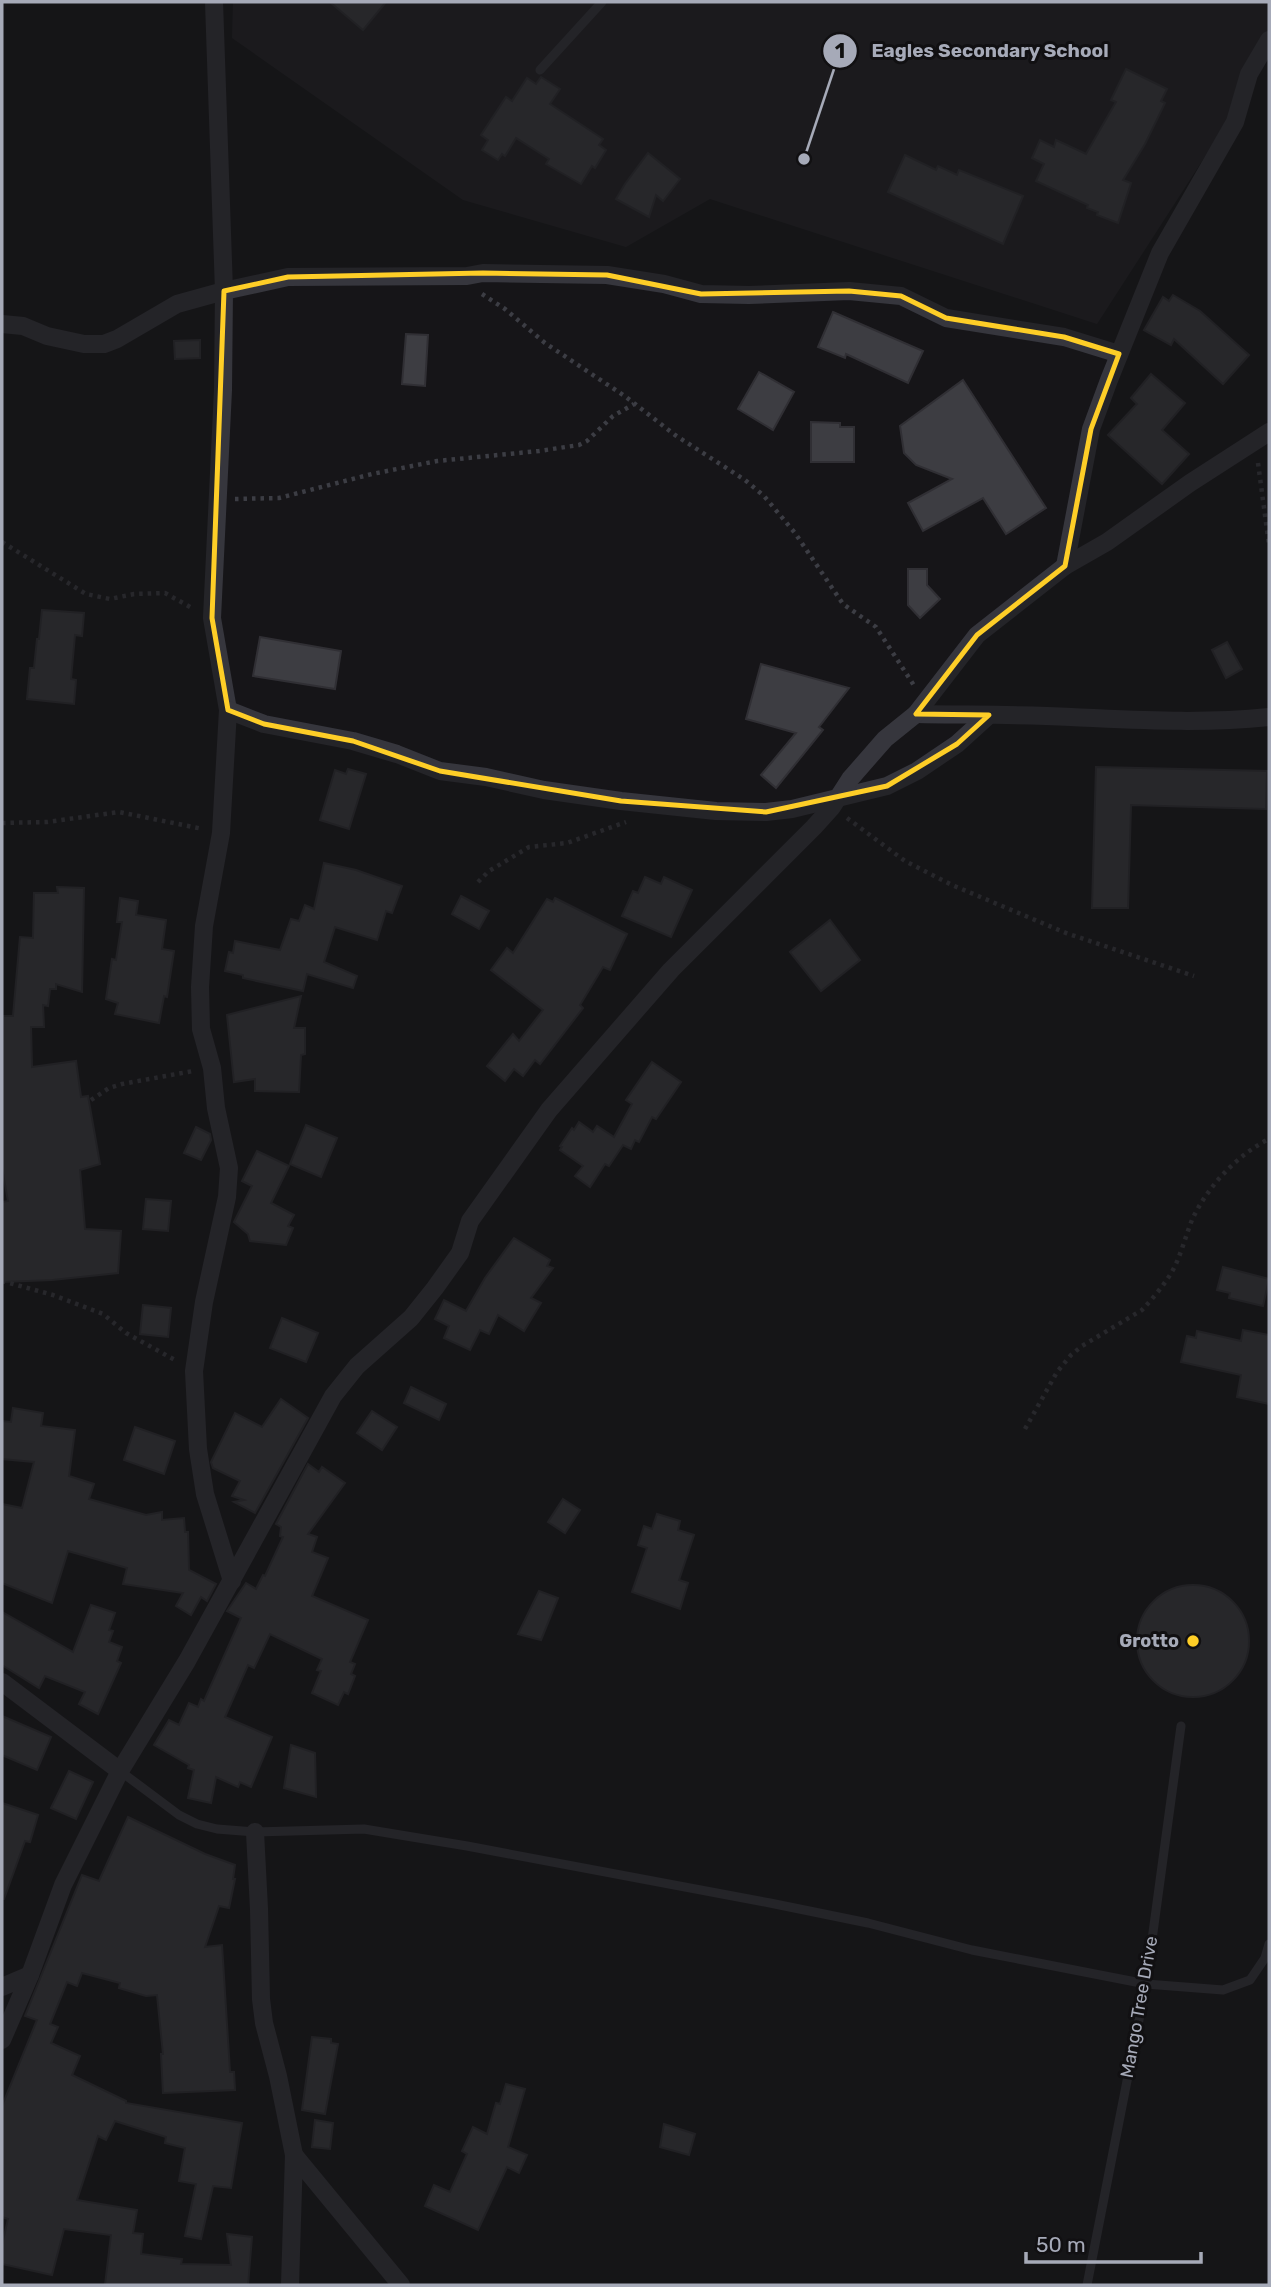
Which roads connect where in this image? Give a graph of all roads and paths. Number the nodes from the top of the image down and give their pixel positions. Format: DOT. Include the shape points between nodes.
graph roads {
  1 [pos="214,2"];
  2 [pos="603,2"];
  3 [pos="1269,40"];
  4 [pos="540,71"];
  5 [pos="448,275"];
  6 [pos="224,291"];
  7 [pos="2,324"];
  8 [pos="1119,354"];
  9 [pos="634,404"];
  10 [pos="1262,437"];
  11 [pos="216,499"];
  12 [pos="2,542"];
  13 [pos="1269,545"];
  14 [pos="1065,566"];
  15 [pos="212,618"];
  16 [pos="920,708"];
  17 [pos="228,710"];
  18 [pos="989,715"];
  19 [pos="1269,717"];
  20 [pos="835,803"];
  21 [pos="657,805"];
  22 [pos="2,823"];
  23 [pos="221,833"];
  24 [pos="478,882"];
  25 [pos="1194,976"];
  26 [pos="212,1068"];
  27 [pos="91,1100"];
  28 [pos="1269,1139"];
  29 [pos="2,1281"];
  30 [pos="194,1371"];
  31 [pos="1025,1429"];
  32 [pos="232,1581"];
  33 [pos="2,1682"];
  34 [pos="1181,1726"];
  35 [pos="120,1771"];
  36 [pos="254,1832"];
  37 [pos="1269,1944"];
  38 [pos="30,1975"];
  39 [pos="1146,1984"];
  40 [pos="2,1987"];
  41 [pos="2,2040"];
  42 [pos="294,2155"];
  43 [pos="290,2285"];
  44 [pos="401,2285"];
  45 [pos="1087,2285"];
  1 -- 6 [label="street"];
  2 -- 4 [label="lane"];
  3 -- 8 [label="street" via="1249,74 1236,122 1160,253"];
  5 -- 6 [label="street" via="288,277"];
  5 -- 8 [label="street" via="607,275 701,294 849,290 901,296 946,318 1064,337"];
  5 -- 9 [label="path" via="494,302"];
  6 -- 7 [label="street" via="177,304 104,344 84,344"];
  6 -- 11 [label="street"];
  8 -- 14 [label="street" via="1091,429"];
  9 -- 11 [label="path" via="579,445 437,460 279,498"];
  9 -- 16 [label="path" via="764,496 843,604 876,627"];
  10 -- 13 [label="path"];
  10 -- 14 [label="street"];
  11 -- 15 [label="street"];
  12 -- 15 [label="path" via="86,594 110,599 165,593"];
  14 -- 16 [label="street" via="977,635"];
  15 -- 17 [label="street"];
  16 -- 18 [label="street"];
  16 -- 20 [label="street" via="850,779"];
  17 -- 21 [label="street" via="264,724 375,747 440,771"];
  17 -- 23 [label="street"];
  18 -- 19 [label="street" via="1154,722"];
  18 -- 20 [label="street" via="917,771"];
  20 -- 21 [label="street" via="766,812"];
  20 -- 25 [label="path" via="905,861 952,884 1066,933"];
  20 -- 32 [label="street" via="671,970 549,1110 470,1221 460,1253 435,1288 333,1396"];
  21 -- 24 [label="path" via="615,827 567,843 529,848"];
  22 -- 23 [label="path" via="119,812"];
  23 -- 26 [label="street" via="204,926 200,987 201,1029"];
  26 -- 27 [label="path" via="122,1084"];
  26 -- 30 [label="street" via="229,1168 228,1187"];
  28 -- 31 [label="path" via="1243,1155 1207,1196 1174,1267 1149,1303 1063,1363"];
  29 -- 30 [label="path" via="103,1314 126,1333"];
  30 -- 32 [label="street" via="205,1494"];
  32 -- 35 [label="street"];
  33 -- 35 [label="street"];
  34 -- 39 [label="lane, Mango Tree Drive"];
  35 -- 36 [label="lane" via="197,1824"];
  35 -- 38 [label="street" via="63,1885"];
  36 -- 39 [label="lane" via="364,1829 467,1846 782,1905"];
  36 -- 42 [label="street" via="261,1999"];
  37 -- 39 [label="lane" via="1250,1980 1223,1990"];
  38 -- 40 [label="street"];
  38 -- 41 [label="street"];
  39 -- 45 [label="lane, Mango Tree Drive"];
  42 -- 43 [label="street"];
  42 -- 44 [label="street"];
}
